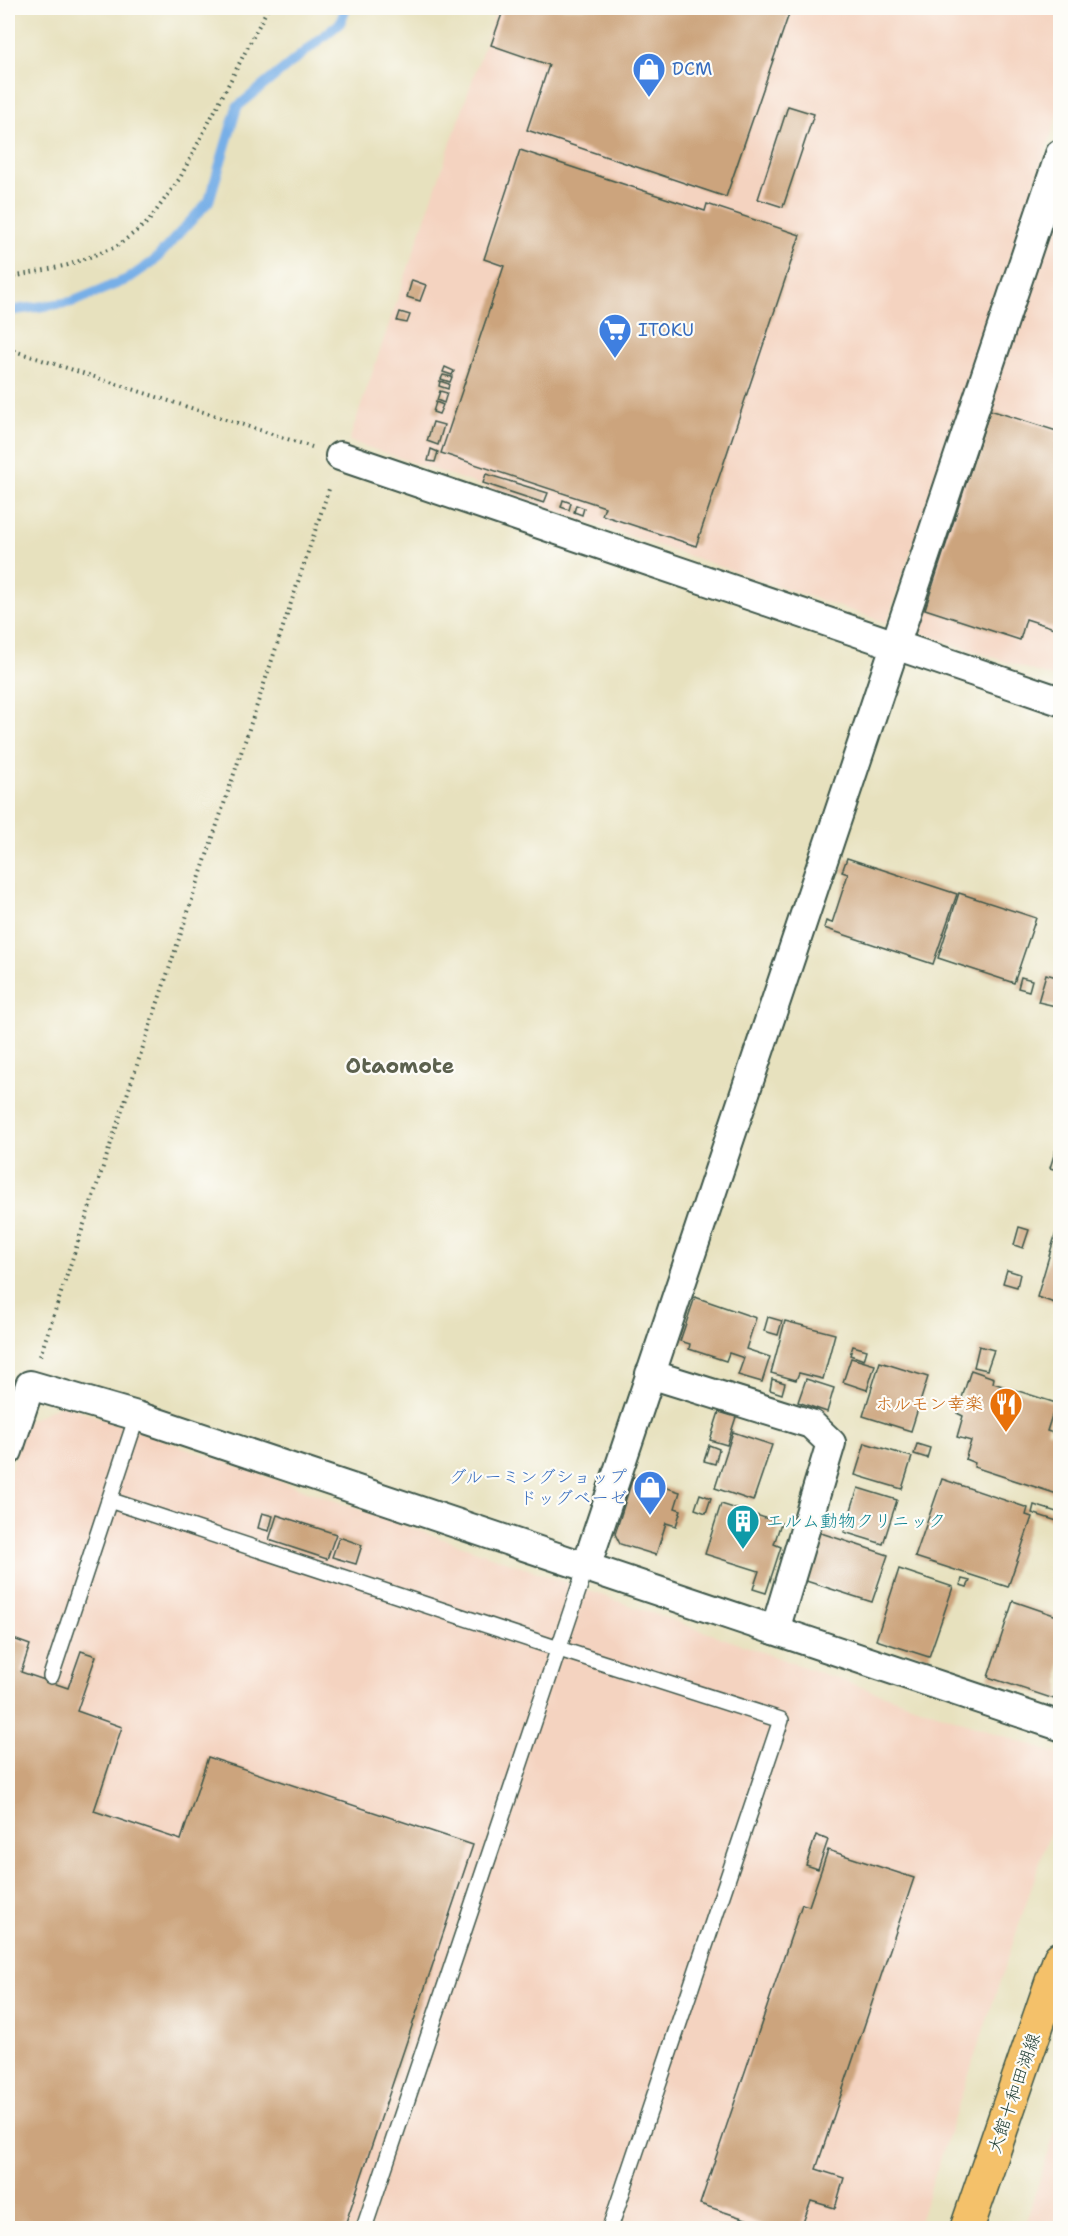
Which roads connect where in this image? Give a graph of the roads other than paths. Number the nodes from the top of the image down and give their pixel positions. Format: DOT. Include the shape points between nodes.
graph roads {
  1 [pos="1060,154"];
  2 [pos="340,456"];
  3 [pos="895,645"];
  4 [pos="1060,700"];
  5 [pos="650,1374"];
  6 [pos="137,1416"];
  7 [pos="8,1451"];
  8 [pos="109,1500"];
  9 [pos="586,1567"];
  10 [pos="775,1630"];
  11 [pos="559,1649"];
  12 [pos="51,1676"];
  13 [pos="1060,1726"];
  14 [pos="1060,1958"];
  15 [pos="364,2229"];
  16 [pos="610,2229"];
  17 [pos="967,2229"];
  1 -- 3 [label="street"];
  2 -- 3 [label="street"];
  3 -- 4 [label="street"];
  3 -- 5 [label="street"];
  5 -- 9 [label="street"];
  5 -- 10 [label="street" via="811,1424 831,1443"];
  6 -- 7 [label="street" via="30,1385"];
  6 -- 8 [label="lane"];
  6 -- 9 [label="street"];
  8 -- 11 [label="lane"];
  8 -- 12 [label="lane"];
  9 -- 10 [label="street"];
  9 -- 11 [label="lane"];
  10 -- 13 [label="street"];
  11 -- 15 [label="lane"];
  11 -- 16 [label="lane" via="781,1720"];
  14 -- 17 [label="main road, 大館十和田湖線"];
}
